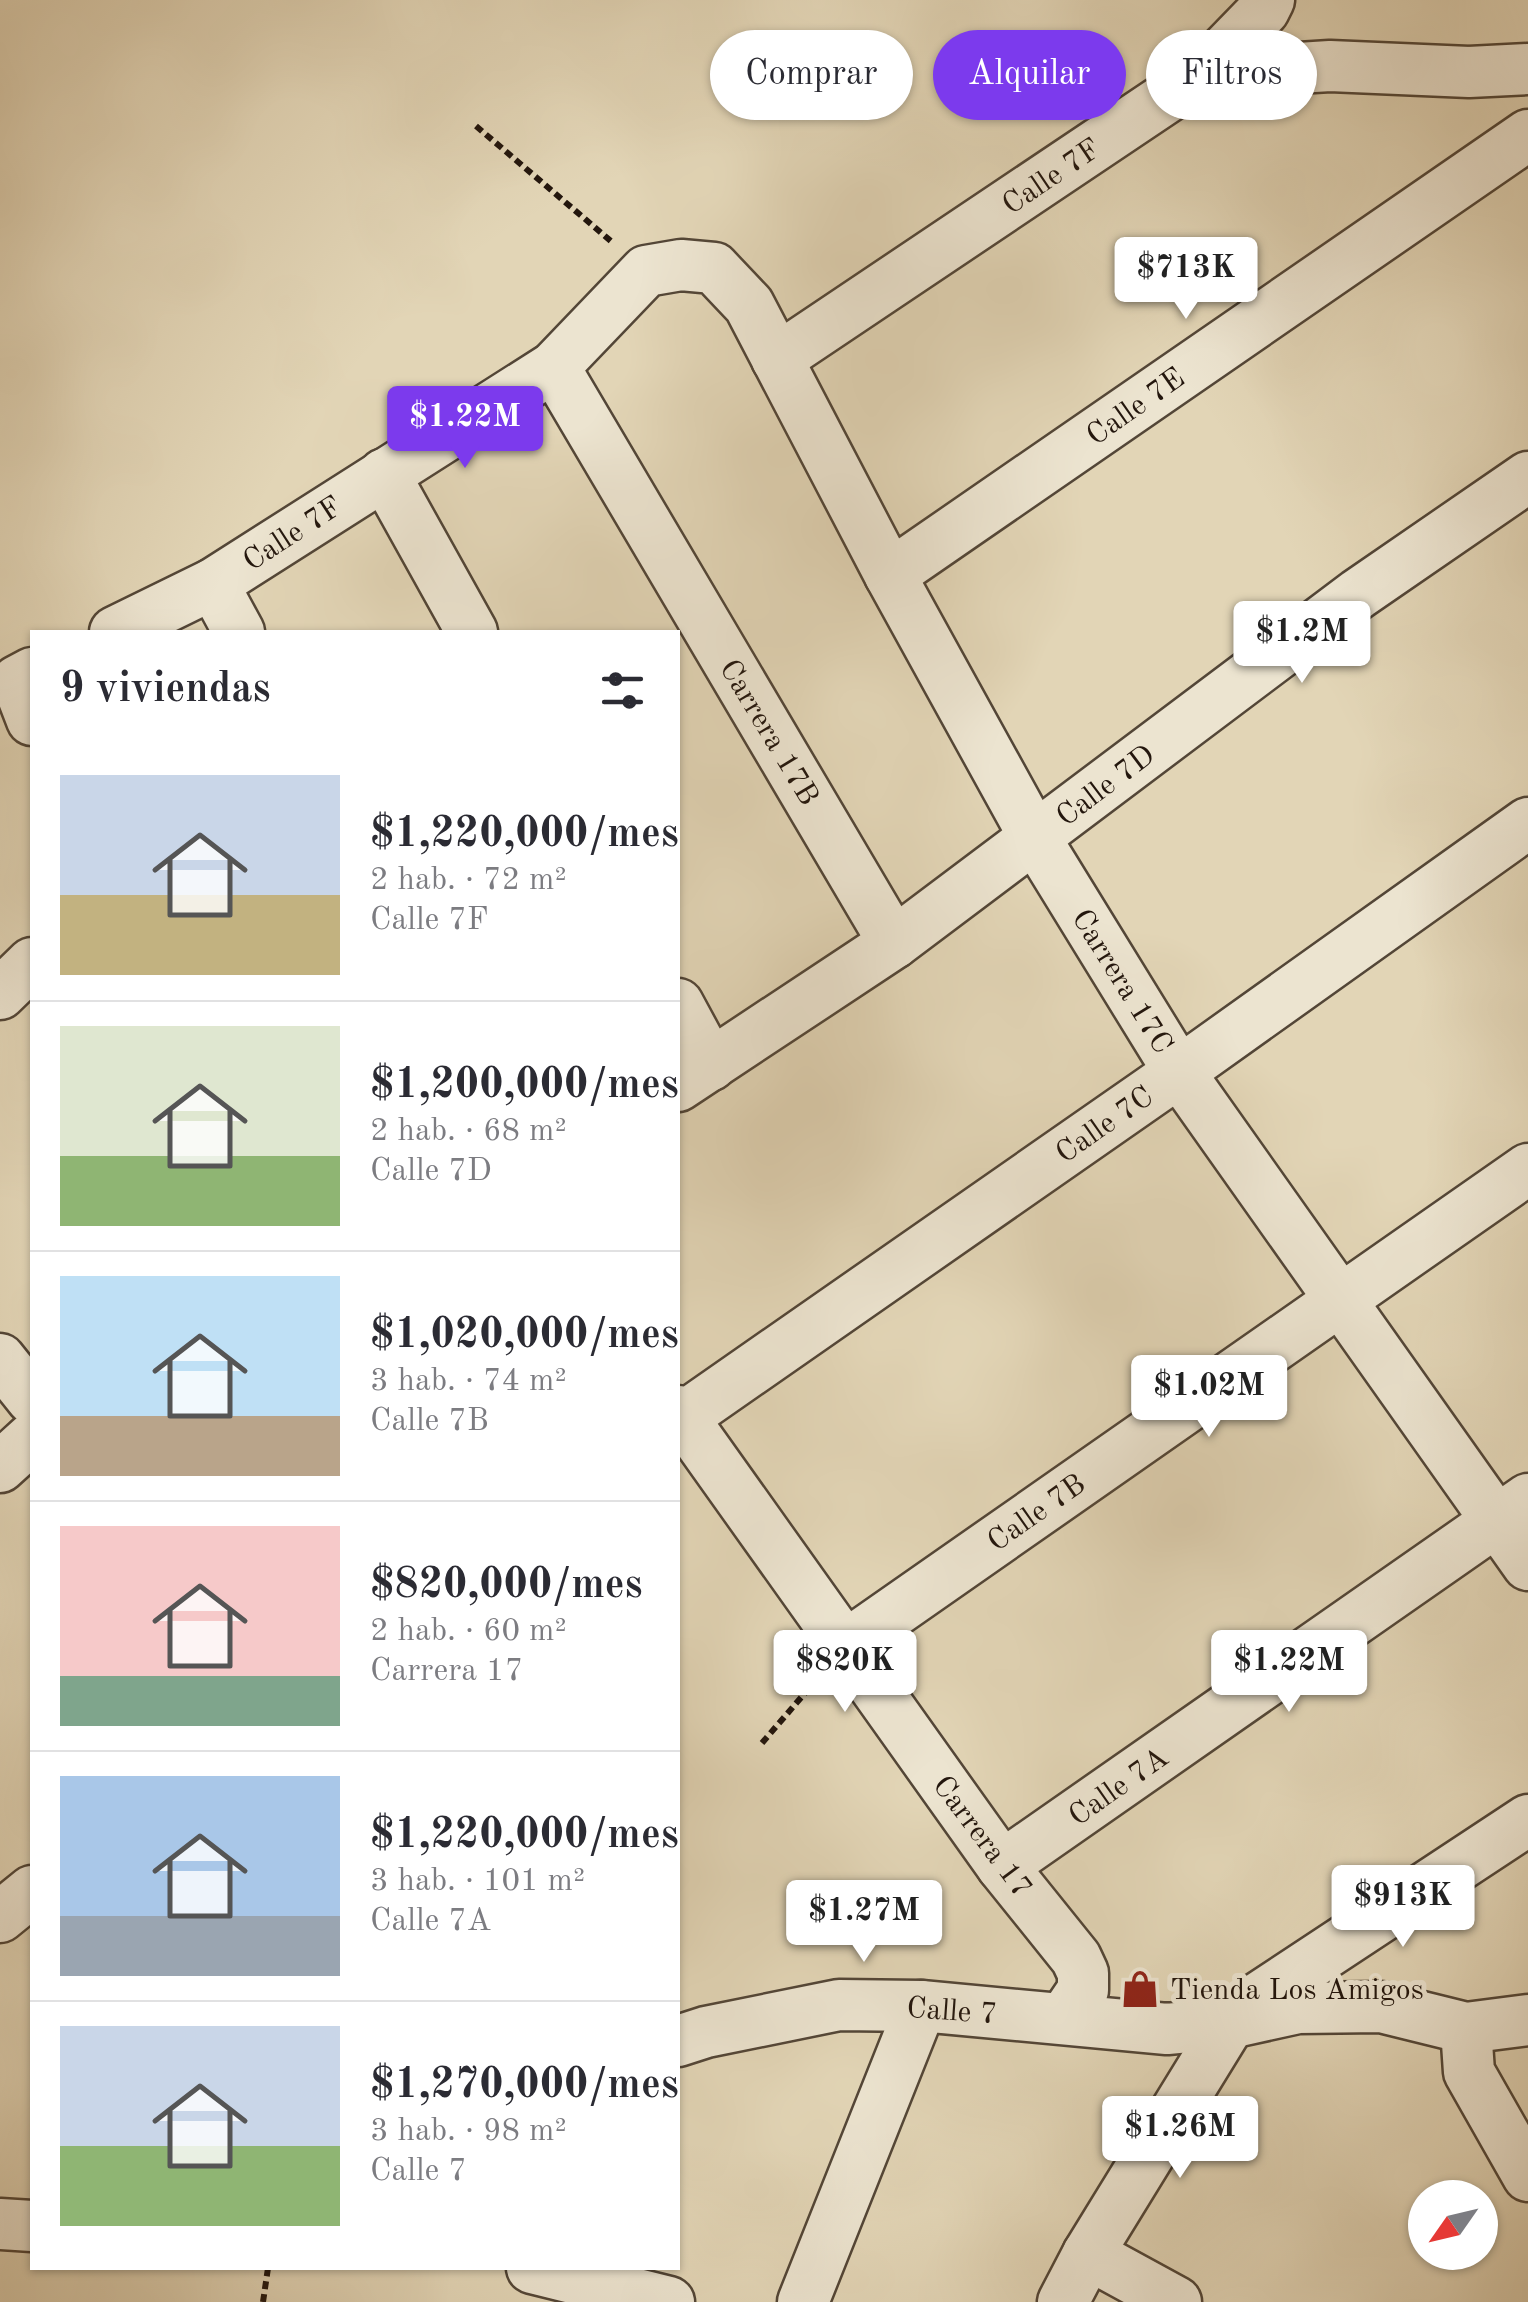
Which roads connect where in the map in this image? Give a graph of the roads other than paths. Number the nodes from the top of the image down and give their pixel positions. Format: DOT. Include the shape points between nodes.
graph roads {
  1 [pos="1269,0"];
  2 [pos="1245,30"];
  3 [pos="1317,67"];
  4 [pos="1528,69"];
  5 [pos="1146,112"];
  6 [pos="1528,135"];
  7 [pos="646,271"];
  8 [pos="777,359"];
  9 [pos="554,367"];
  10 [pos="384,474"];
  11 [pos="1528,477"];
  12 [pos="890,576"];
  13 [pos="212,584"];
  14 [pos="119,630"];
  15 [pos="238,630"];
  16 [pos="471,630"];
  17 [pos="1528,823"];
  18 [pos="1035,838"];
  19 [pos="894,942"];
  20 [pos="30,965"];
  21 [pos="0,994"];
  22 [pos="680,1013"];
  23 [pos="1180,1072"];
  24 [pos="694,1076"];
  25 [pos="1528,1169"];
  26 [pos="1340,1299"];
  27 [pos="0,1359"];
  28 [pos="30,1396"];
  29 [pos="680,1416"];
  30 [pos="680,1418"];
  31 [pos="30,1440"];
  32 [pos="0,1467"];
  33 [pos="1512,1511"];
  34 [pos="1528,1565"];
  35 [pos="844,1646"];
  36 [pos="1528,1820"];
  37 [pos="1002,1866"];
  38 [pos="30,1893"];
  39 [pos="0,1918"];
  40 [pos="922,2006"];
  41 [pos="1064,2018"];
  42 [pos="1528,2020"];
  43 [pos="1230,2023"];
  44 [pos="1466,2028"];
  45 [pos="680,2041"];
  46 [pos="1528,2176"];
  47 [pos="0,2224"];
  48 [pos="30,2226"];
  49 [pos="1088,2254"];
  50 [pos="531,2270"];
  51 [pos="540,2270"];
  52 [pos="522,2302"];
  53 [pos="670,2302"];
  54 [pos="803,2302"];
  55 [pos="1063,2302"];
  56 [pos="1176,2302"];
  1 -- 2 [label="street, Calle 7F"];
  3 -- 4 [label="street"];
  5 -- 8 [label="street, Calle 7F"];
  6 -- 12 [label="street, Calle 7E"];
  7 -- 8 [label="street, Carrera 17C" via="714,268 749,305"];
  7 -- 9 [label="street, Calle 7F"];
  8 -- 12 [label="street, Carrera 17C"];
  9 -- 10 [label="street, Calle 7F"];
  9 -- 19 [label="street, Carrera 17B"];
  10 -- 13 [label="street, Calle 7F"];
  10 -- 16 [label="street"];
  11 -- 18 [label="street, Calle 7D" via="1358,594"];
  12 -- 18 [label="street, Carrera 17C"];
  13 -- 14 [label="street, Calle 7F"];
  13 -- 15 [label="street"];
  17 -- 23 [label="street, Calle 7C"];
  18 -- 19 [label="street, Calle 7D"];
  18 -- 23 [label="street, Carrera 17C"];
  19 -- 24 [label="street, Calle 7D"];
  20 -- 21 [label="street"];
  22 -- 24 [label="street"];
  23 -- 26 [label="street, Carrera 17C"];
  23 -- 29 [label="street, Calle 7C"];
  25 -- 26 [label="street, Calle 7B"];
  26 -- 33 [label="street, Carrera 17C"];
  26 -- 35 [label="street, Calle 7B"];
  27 -- 28 [label="street"];
  30 -- 35 [label="street, Carrera 17"];
  31 -- 32 [label="street"];
  33 -- 34 [label="street, Carrera 17C"];
  33 -- 37 [label="street, Calle 7A"];
  35 -- 37 [label="street, Carrera 17"];
  36 -- 43 [label="street" via="1268,1990"];
  37 -- 41 [label="street, Carrera 17" via="1080,1963 1083,1990"];
  38 -- 39 [label="street"];
  40 -- 41 [label="street, Calle 7"];
  40 -- 45 [label="street, Calle 7" via="839,2005"];
  40 -- 54 [label="street"];
  41 -- 43 [label="street, Calle 7" via="1168,2029"];
  42 -- 44 [label="street, Calle 7"];
  43 -- 44 [label="street, Calle 7" via="1298,2008 1380,2007"];
  43 -- 49 [label="street"];
  44 -- 46 [label="street" via="1469,2072"];
  47 -- 48 [label="street"];
  49 -- 55 [label="street"];
  49 -- 56 [label="street"];
  50 -- 52 [label="street"];
  51 -- 53 [label="street"];
}
